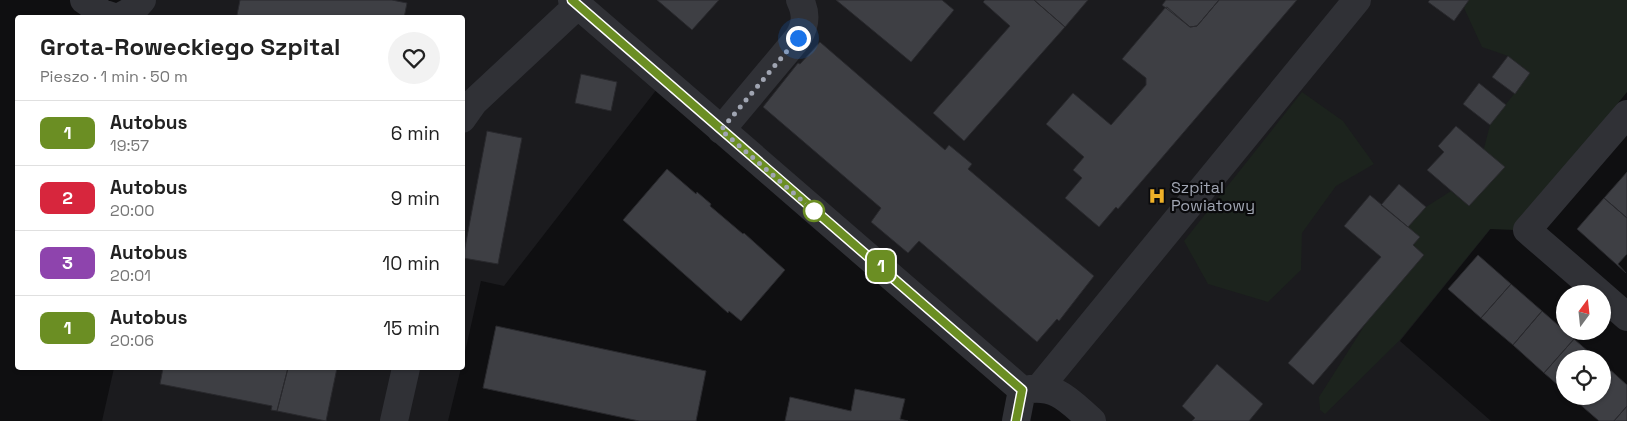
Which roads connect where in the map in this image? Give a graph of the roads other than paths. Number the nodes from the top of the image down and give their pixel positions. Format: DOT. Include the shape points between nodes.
graph roads {
  1 [pos="84,0"];
  2 [pos="142,0"];
  3 [pos="800,0"];
  4 [pos="1358,0"];
  5 [pos="575,3"];
  6 [pos="108,15"];
  7 [pos="123,15"];
  8 [pos="1627,114"];
  9 [pos="465,115"];
  10 [pos="721,130"];
  11 [pos="1590,285"];
  12 [pos="1611,303"];
  13 [pos="1627,317"];
  14 [pos="406,370"];
  15 [pos="1031,388"];
  16 [pos="394,421"];
  17 [pos="1016,421"];
  18 [pos="1092,421"];
  1 -- 6 [label="street"];
  2 -- 7 [label="street"];
  3 -- 10 [label="street" via="805,18 798,38"];
  4 -- 15 [label="street"];
  5 -- 9 [label="street" via="474,102"];
  5 -- 10 [label="street"];
  8 -- 11 [label="street" via="1527,230"];
  10 -- 15 [label="street"];
  12 -- 13 [label="street"];
  14 -- 16 [label="street"];
  15 -- 17 [label="street"];
  15 -- 18 [label="street" via="1059,393"];
}
